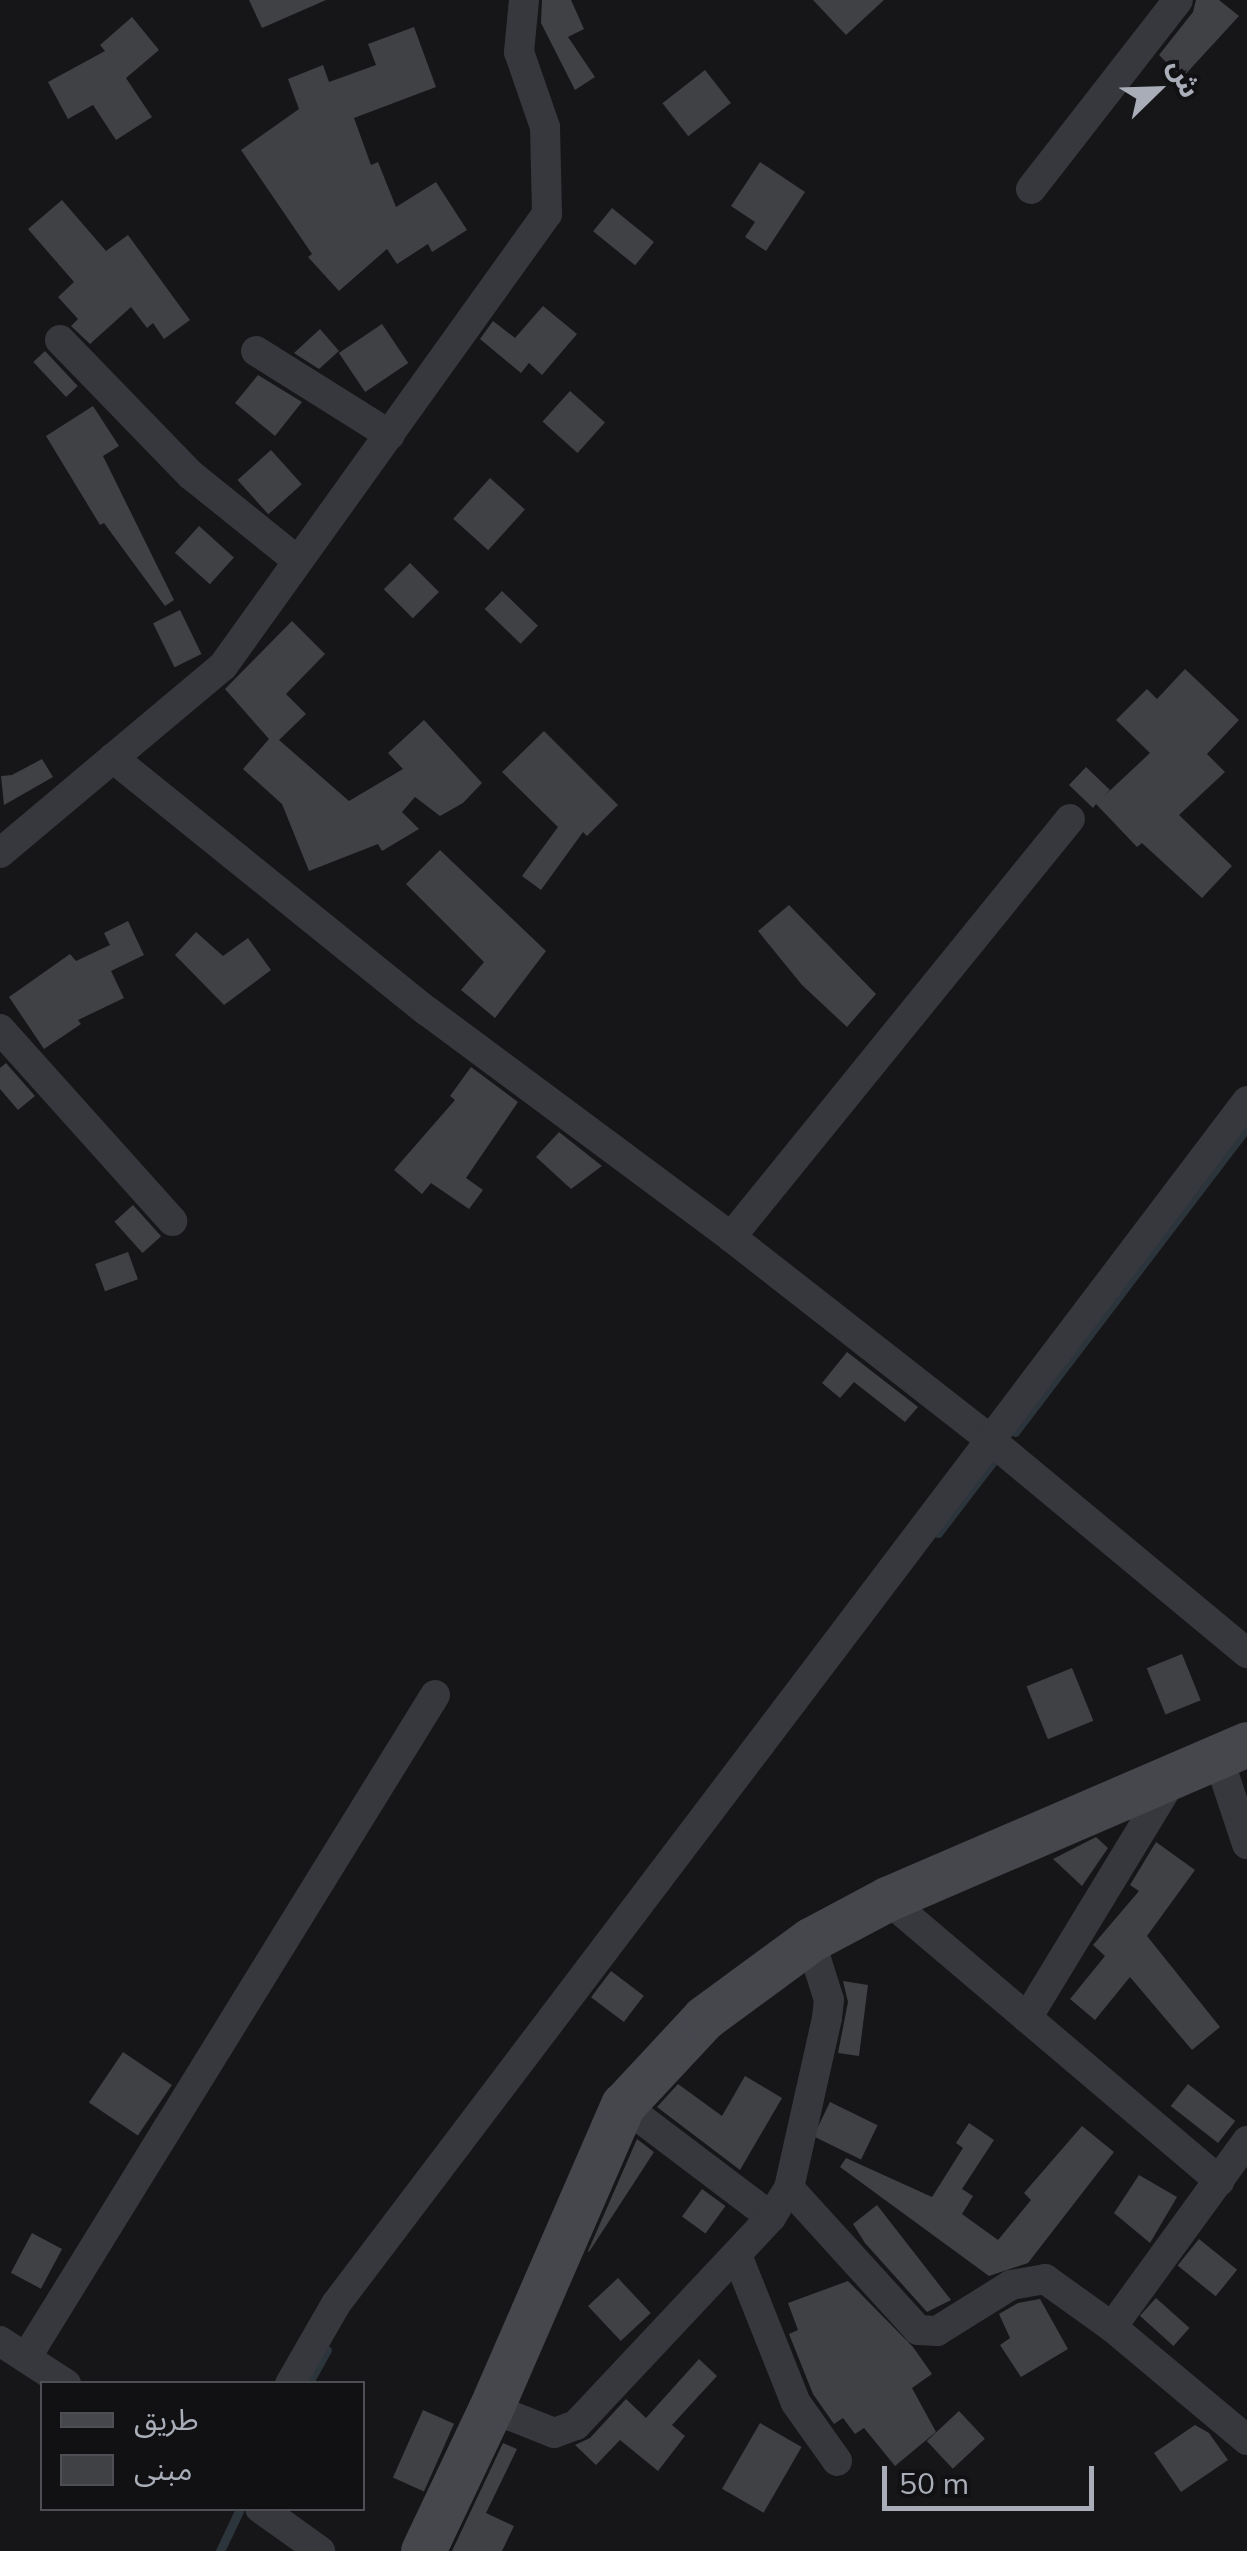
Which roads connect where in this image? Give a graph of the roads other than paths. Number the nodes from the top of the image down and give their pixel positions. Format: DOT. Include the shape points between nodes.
graph roads {
  1 [pos="524,0"];
  2 [pos="1178,0"];
  3 [pos="1031,189"];
  4 [pos="60,340"];
  5 [pos="256,351"];
  6 [pos="390,435"];
  7 [pos="298,562"];
  8 [pos="113,758"];
  9 [pos="1070,819"];
  10 [pos="0,853"];
  11 [pos="0,1029"];
  12 [pos="1247,1101"];
  13 [pos="172,1221"];
  14 [pos="731,1238"];
  15 [pos="988,1438"];
  16 [pos="1247,1653"];
  17 [pos="435,1695"];
  18 [pos="1232,1750"];
  19 [pos="1176,1775"];
  20 [pos="1247,1844"];
  21 [pos="887,1900"];
  22 [pos="810,1940"];
  23 [pos="1027,2018"];
  24 [pos="623,2104"];
  25 [pos="1247,2141"];
  26 [pos="1219,2181"];
  27 [pos="789,2188"];
  28 [pos="771,2217"];
  29 [pos="736,2255"];
  30 [pos="1112,2328"];
  31 [pos="0,2341"];
  32 [pos="26,2358"];
  33 [pos="61,2381"];
  34 [pos="292,2381"];
  35 [pos="491,2408"];
  36 [pos="1247,2440"];
  37 [pos="837,2462"];
  38 [pos="264,2511"];
  39 [pos="320,2551"];
  40 [pos="424,2551"];
  1 -- 6 [label="street" via="519,52 545,128 547,214"];
  2 -- 3 [label="street"];
  4 -- 7 [label="street" via="192,476"];
  5 -- 6 [label="street"];
  6 -- 7 [label="street"];
  7 -- 8 [label="street" via="223,666"];
  8 -- 10 [label="street"];
  8 -- 14 [label="street" via="427,1011"];
  9 -- 14 [label="street"];
  11 -- 13 [label="street"];
  12 -- 15 [label="street"];
  14 -- 15 [label="street"];
  15 -- 16 [label="street"];
  15 -- 34 [label="street" via="336,2304"];
  17 -- 32 [label="street"];
  18 -- 19 [label="street"];
  18 -- 20 [label="street"];
  19 -- 21 [label="street"];
  19 -- 23 [label="street"];
  21 -- 22 [label="street"];
  21 -- 23 [label="street"];
  22 -- 24 [label="street" via="704,2018"];
  22 -- 27 [label="street" via="829,2000"];
  23 -- 26 [label="street"];
  24 -- 28 [label="street"];
  24 -- 35 [label="street"];
  25 -- 26 [label="street"];
  26 -- 30 [label="street"];
  27 -- 28 [label="street"];
  27 -- 30 [label="street" via="918,2330 937,2331 1032,2278 1058,2286"];
  28 -- 29 [label="street"];
  29 -- 35 [label="street" via="565,2432"];
  29 -- 37 [label="street" via="796,2402"];
  30 -- 36 [label="street"];
  31 -- 32 [label="street"];
  32 -- 33 [label="street"];
  35 -- 40 [label="street"];
  38 -- 39 [label="street"];
}
